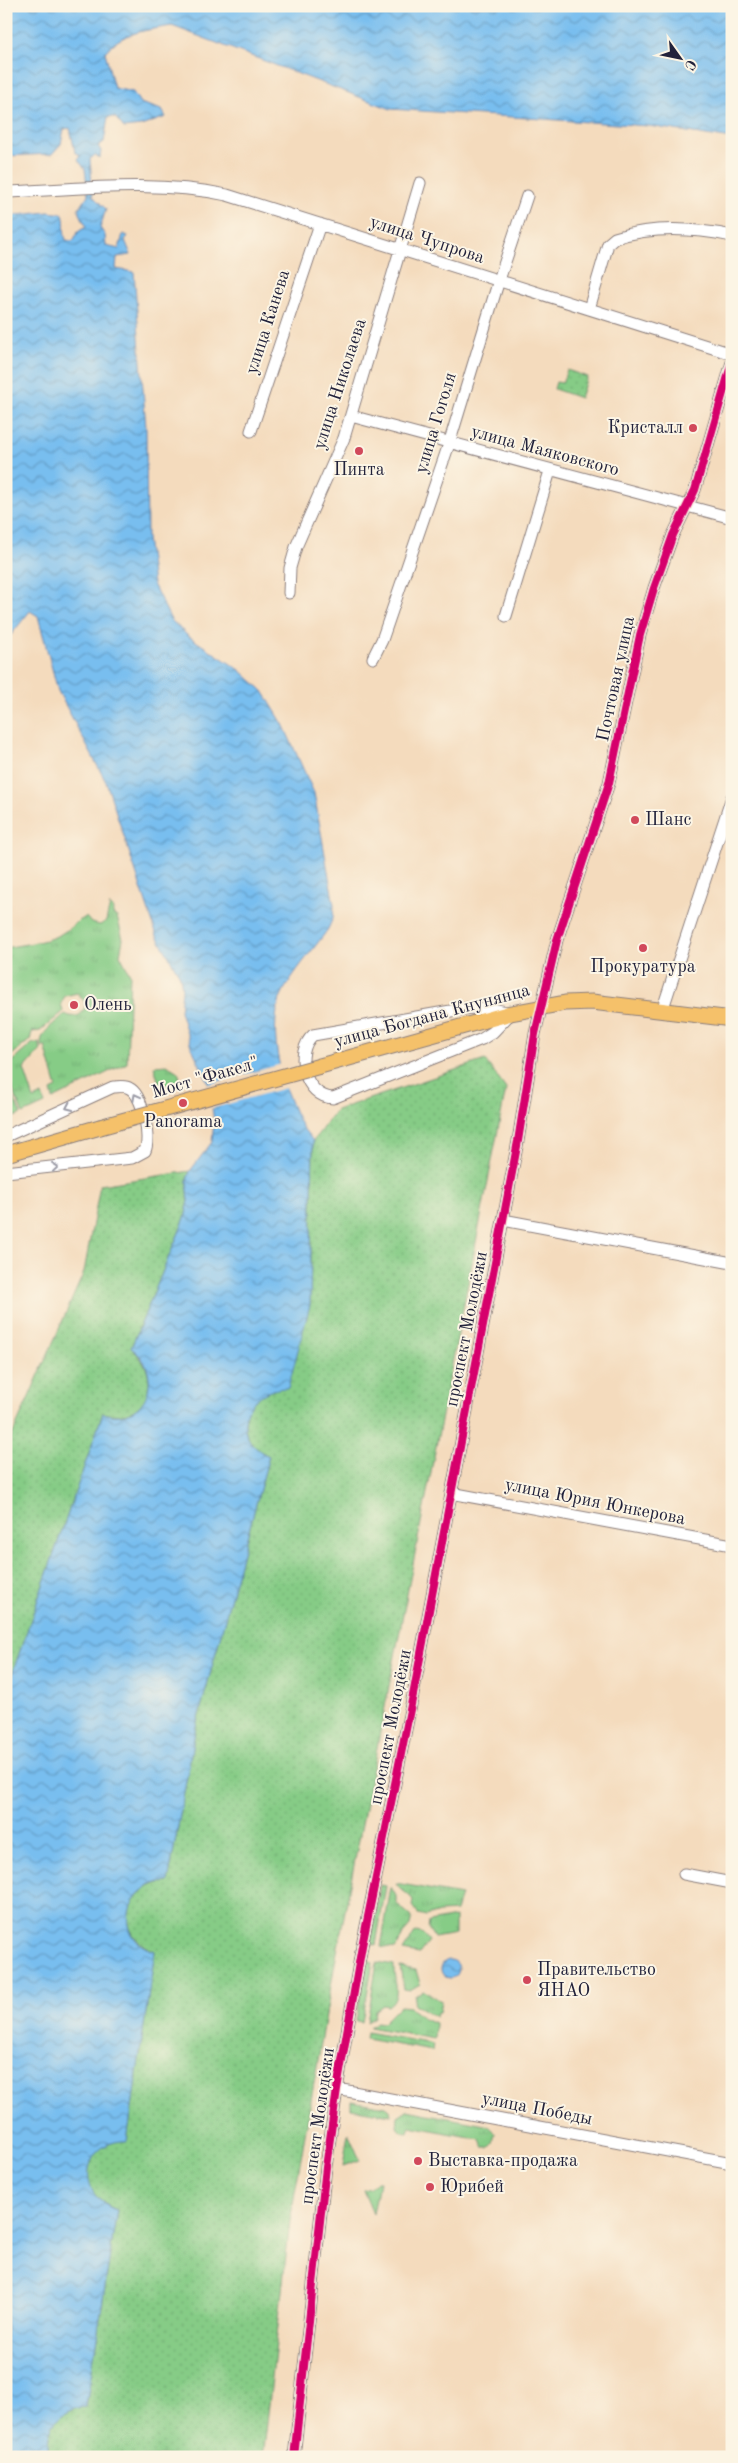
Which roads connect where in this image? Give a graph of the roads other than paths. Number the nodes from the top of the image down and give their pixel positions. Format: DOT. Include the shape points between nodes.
graph roads {
  1 [pos="420,183"];
  2 [pos="6,192"];
  3 [pos="527,196"];
  4 [pos="320,224"];
  5 [pos="732,236"];
  6 [pos="399,250"];
  7 [pos="499,280"];
  8 [pos="589,309"];
  9 [pos="732,354"];
  10 [pos="732,362"];
  11 [pos="350,416"];
  12 [pos="251,431"];
  13 [pos="449,444"];
  14 [pos="550,470"];
  15 [pos="688,507"];
  16 [pos="732,518"];
  17 [pos="289,593"];
  18 [pos="506,616"];
  19 [pos="373,658"];
  20 [pos="732,797"];
  21 [pos="541,1006"];
  22 [pos="662,1011"];
  23 [pos="511,1013"];
  24 [pos="732,1019"];
  25 [pos="320,1066"];
  26 [pos="6,1136"];
  27 [pos="6,1154"];
  28 [pos="6,1172"];
  29 [pos="503,1220"];
  30 [pos="732,1263"];
  31 [pos="451,1493"];
  32 [pos="732,1546"];
  33 [pos="684,1874"];
  34 [pos="732,1883"];
  35 [pos="336,2089"];
  36 [pos="732,2163"];
  37 [pos="294,2457"];
  1 -- 6 [label="street, улица Николаева"];
  2 -- 4 [label="street, улица Чупрова" via="166,186 247,200"];
  3 -- 7 [label="street, улица Гоголя"];
  4 -- 6 [label="street, улица Чупрова"];
  4 -- 12 [label="street, улица Канева"];
  5 -- 8 [label="street" via="680,228 615,238 608,244"];
  6 -- 7 [label="street, улица Чупрова"];
  6 -- 11 [label="street, улица Николаева"];
  7 -- 8 [label="street, улица Чупрова"];
  7 -- 13 [label="street, улица Гоголя"];
  8 -- 9 [label="street, улица Чупрова"];
  10 -- 15 [label="street, Почтовая улица"];
  11 -- 13 [label="street, улица Маяковского"];
  11 -- 17 [label="street, улица Николаева" via="344,438 296,547 290,568"];
  13 -- 14 [label="street, улица Маяковского"];
  13 -- 19 [label="street, улица Гоголя"];
  14 -- 15 [label="street, улица Маяковского"];
  14 -- 18 [label="street"];
  15 -- 16 [label="street, улица Маяковского"];
  15 -- 21 [label="street, Почтовая улица" via="673,534 654,588 640,636 609,783 569,900"];
  20 -- 22 [label="street"];
  21 -- 22 [label="main road, улица Богдана Кнунянца" via="592,1002"];
  21 -- 23 [label="main road, улица Богдана Кнунянца"];
  21 -- 29 [label="street, проспект Молодёжи"];
  22 -- 24 [label="main road, улица Богдана Кнунянца"];
  23 -- 23 [label="street" via="492,1008 468,1008 320,1032 308,1039 303,1053 308,1082 320,1095 333,1098 482,1039"];
  23 -- 25 [label="main road, улица Богдана Кнунянца"];
  25 -- 27 [label="main road, Мост \"Факел\", bridge"];
  28 -- 26 [label="street, one-way" via="132,1158 145,1151 149,1138 138,1096 125,1087 113,1087"];
  29 -- 30 [label="street"];
  29 -- 31 [label="street, проспект Молодёжи"];
  31 -- 32 [label="street, улица Юрия Юнкерова"];
  31 -- 35 [label="street, проспект Молодёжи"];
  33 -- 34 [label="street"];
  35 -- 36 [label="street, улица Победы"];
  35 -- 37 [label="street, проспект Молодёжи"];
}
